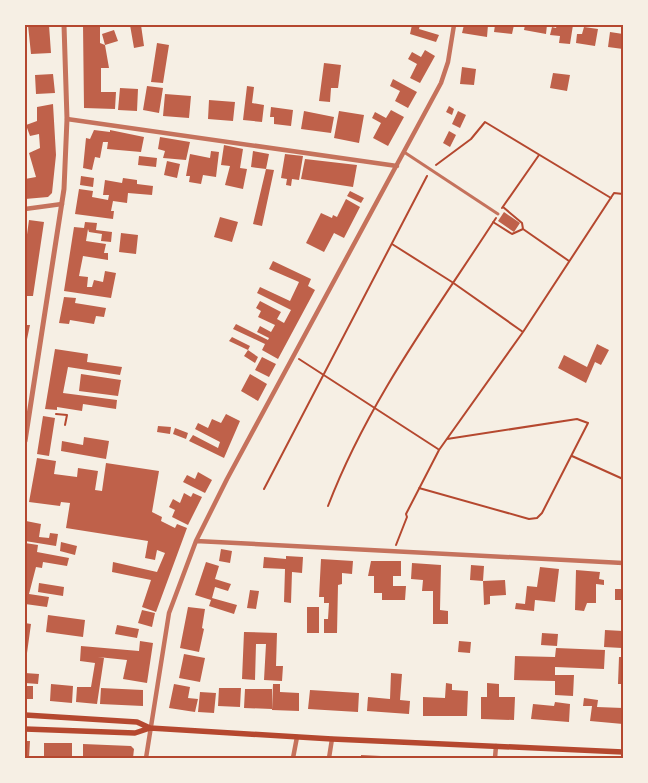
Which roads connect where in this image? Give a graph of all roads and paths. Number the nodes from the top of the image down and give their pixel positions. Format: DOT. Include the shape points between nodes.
graph roads {
  1 [pos="64,25"];
  2 [pos="454,25"];
  3 [pos="67,119"];
  4 [pos="404,152"];
  5 [pos="539,155"];
  6 [pos="396,166"];
  7 [pos="432,169"];
  8 [pos="623,194"];
  9 [pos="611,198"];
  10 [pos="62,204"];
  11 [pos="503,207"];
  12 [pos="25,208"];
  13 [pos="498,214"];
  14 [pos="493,222"];
  15 [pos="523,229"];
  16 [pos="391,243"];
  17 [pos="569,261"];
  18 [pos="452,282"];
  19 [pos="523,332"];
  20 [pos="293,355"];
  21 [pos="323,374"];
  22 [pos="373,408"];
  23 [pos="56,414"];
  24 [pos="65,426"];
  25 [pos="447,439"];
  26 [pos="25,441"];
  27 [pos="439,450"];
  28 [pos="572,456"];
  29 [pos="623,479"];
  30 [pos="419,488"];
  31 [pos="264,489"];
  32 [pos="328,506"];
  33 [pos="196,541"];
  34 [pos="394,551"];
  35 [pos="623,563"];
  36 [pos="25,716"];
  37 [pos="150,728"];
  38 [pos="25,729"];
  39 [pos="297,737"];
  40 [pos="332,739"];
  41 [pos="496,746"];
  42 [pos="623,752"];
  43 [pos="146,758"];
  44 [pos="293,758"];
  45 [pos="329,758"];
  46 [pos="495,758"];
  1 -- 3 [label="street"];
  2 -- 4 [label="street" via="441,83"];
  3 -- 6 [label="street"];
  3 -- 10 [label="street"];
  4 -- 6 [label="street"];
  4 -- 7 [label="street"];
  5 -- 7 [label="path" via="486,122 471,139"];
  5 -- 9 [label="path"];
  5 -- 11 [label="path"];
  6 -- 20 [label="street"];
  7 -- 13 [label="street"];
  7 -- 16 [label="path"];
  8 -- 9 [label="path" via="614,193"];
  9 -- 17 [label="path"];
  10 -- 12 [label="street"];
  10 -- 26 [label="street"];
  11 -- 13 [label="path"];
  11 -- 15 [label="path" via="522,222"];
  13 -- 14 [label="path"];
  14 -- 15 [label="path" via="512,234"];
  14 -- 18 [label="path"];
  15 -- 17 [label="path"];
  16 -- 18 [label="path"];
  16 -- 21 [label="path"];
  17 -- 19 [label="path"];
  18 -- 19 [label="path"];
  18 -- 22 [label="path"];
  19 -- 25 [label="path"];
  20 -- 21 [label="path"];
  20 -- 33 [label="street"];
  21 -- 22 [label="path"];
  21 -- 31 [label="path"];
  22 -- 27 [label="path"];
  22 -- 32 [label="path"];
  23 -- 24 [label="path" via="67,415"];
  25 -- 27 [label="path"];
  25 -- 28 [label="path" via="584,420 588,423"];
  27 -- 30 [label="path"];
  28 -- 29 [label="path"];
  28 -- 30 [label="path" via="542,513 529,520"];
  30 -- 34 [label="path"];
  33 -- 34 [label="street"];
  33 -- 37 [label="street" via="169,612"];
  34 -- 35 [label="street"];
  36 -- 37 [label="main road" via="137,722"];
  37 -- 38 [label="main road" via="135,733"];
  37 -- 39 [label="main road"];
  37 -- 43 [label="street"];
  39 -- 40 [label="main road"];
  39 -- 44 [label="street"];
  40 -- 41 [label="main road"];
  40 -- 45 [label="street"];
  41 -- 42 [label="main road"];
  41 -- 46 [label="street"];
}
